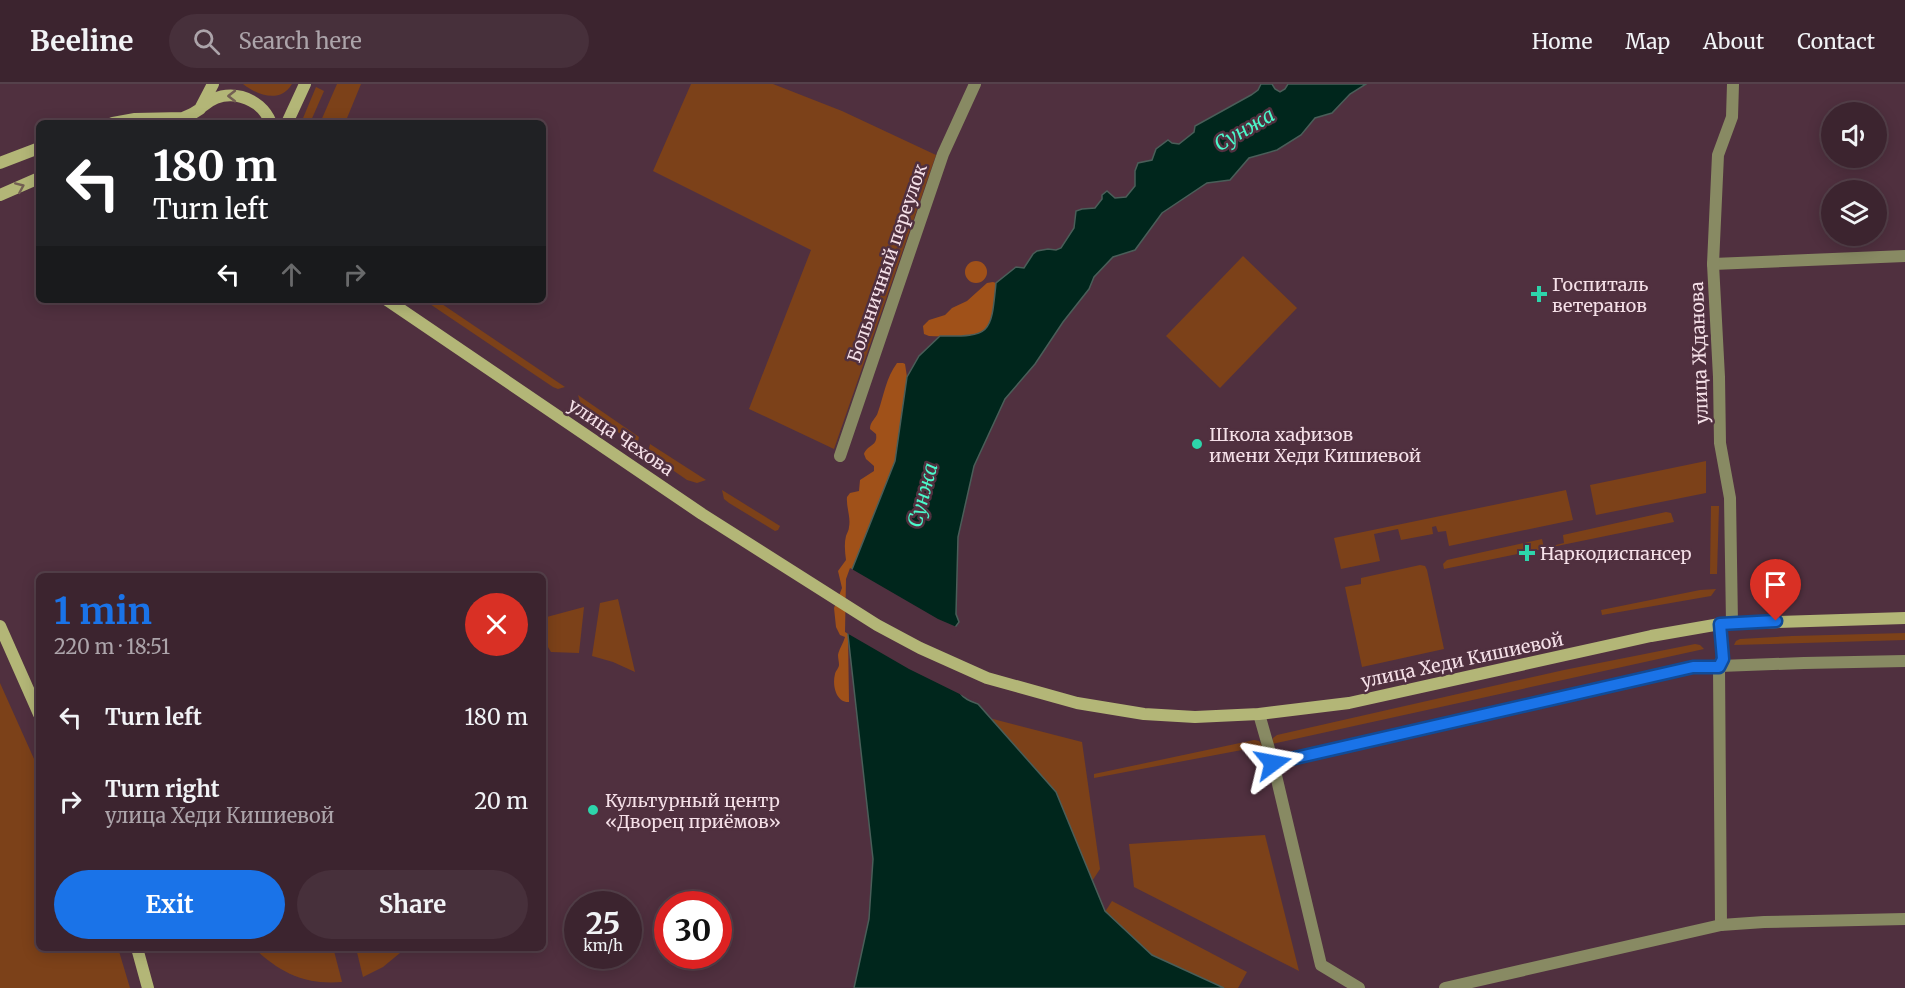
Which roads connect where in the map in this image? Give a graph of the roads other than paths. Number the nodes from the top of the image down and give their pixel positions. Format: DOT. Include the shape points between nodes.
graph roads {
  1 [pos="213,84"];
  2 [pos="305,84"];
  3 [pos="975,84"];
  4 [pos="1733,84"];
  5 [pos="200,110"];
  6 [pos="130,120"];
  7 [pos="194,120"];
  8 [pos="269,120"];
  9 [pos="287,120"];
  10 [pos="36,149"];
  11 [pos="0,163"];
  12 [pos="36,179"];
  13 [pos="0,195"];
  14 [pos="1905,256"];
  15 [pos="1713,264"];
  16 [pos="391,303"];
  17 [pos="840,456"];
  18 [pos="1905,618"];
  19 [pos="1726,623"];
  20 [pos="0,626"];
  21 [pos="1905,661"];
  22 [pos="1719,667"];
  23 [pos="1027,690"];
  24 [pos="36,707"];
  25 [pos="1259,714"];
  26 [pos="1273,763"];
  27 [pos="1905,919"];
  28 [pos="1721,925"];
  29 [pos="138,951"];
  30 [pos="148,988"];
  31 [pos="1359,988"];
  32 [pos="1445,988"];
  1 -- 5 [label="main road"];
  2 -- 9 [label="main road"];
  3 -- 17 [label="street, Больничный переулок" via="943,154"];
  4 -- 15 [label="street, улица Жданова" via="1732,117 1718,155"];
  5 -- 6 [label="main road" via="183,118"];
  5 -- 7 [label="main road"];
  8 -- 5 [label="main road, one-way" via="261,106 238,95 213,99"];
  10 -- 11 [label="main road"];
  13 -- 12 [label="main road, one-way"];
  14 -- 15 [label="street"];
  15 -- 19 [label="street, улица Жданова" via="1720,443 1730,498"];
  16 -- 23 [label="main road, улица Чехова" via="702,513 886,630 956,666"];
  18 -- 19 [label="main road, улица Хеди Кишиевой"];
  19 -- 22 [label="street, улица Жданова"];
  19 -- 25 [label="main road, улица Хеди Кишиевой" via="1349,703"];
  20 -- 24 [label="main road"];
  21 -- 22 [label="street"];
  22 -- 26 [label="street" via="1693,667"];
  22 -- 28 [label="street, улица Жданова"];
  23 -- 25 [label="main road, улица Хеди Кишиевой" via="1088,706 1143,714"];
  25 -- 26 [label="street"];
  26 -- 31 [label="street" via="1321,965"];
  27 -- 28 [label="street"];
  28 -- 32 [label="street"];
  29 -- 30 [label="main road"];
}
